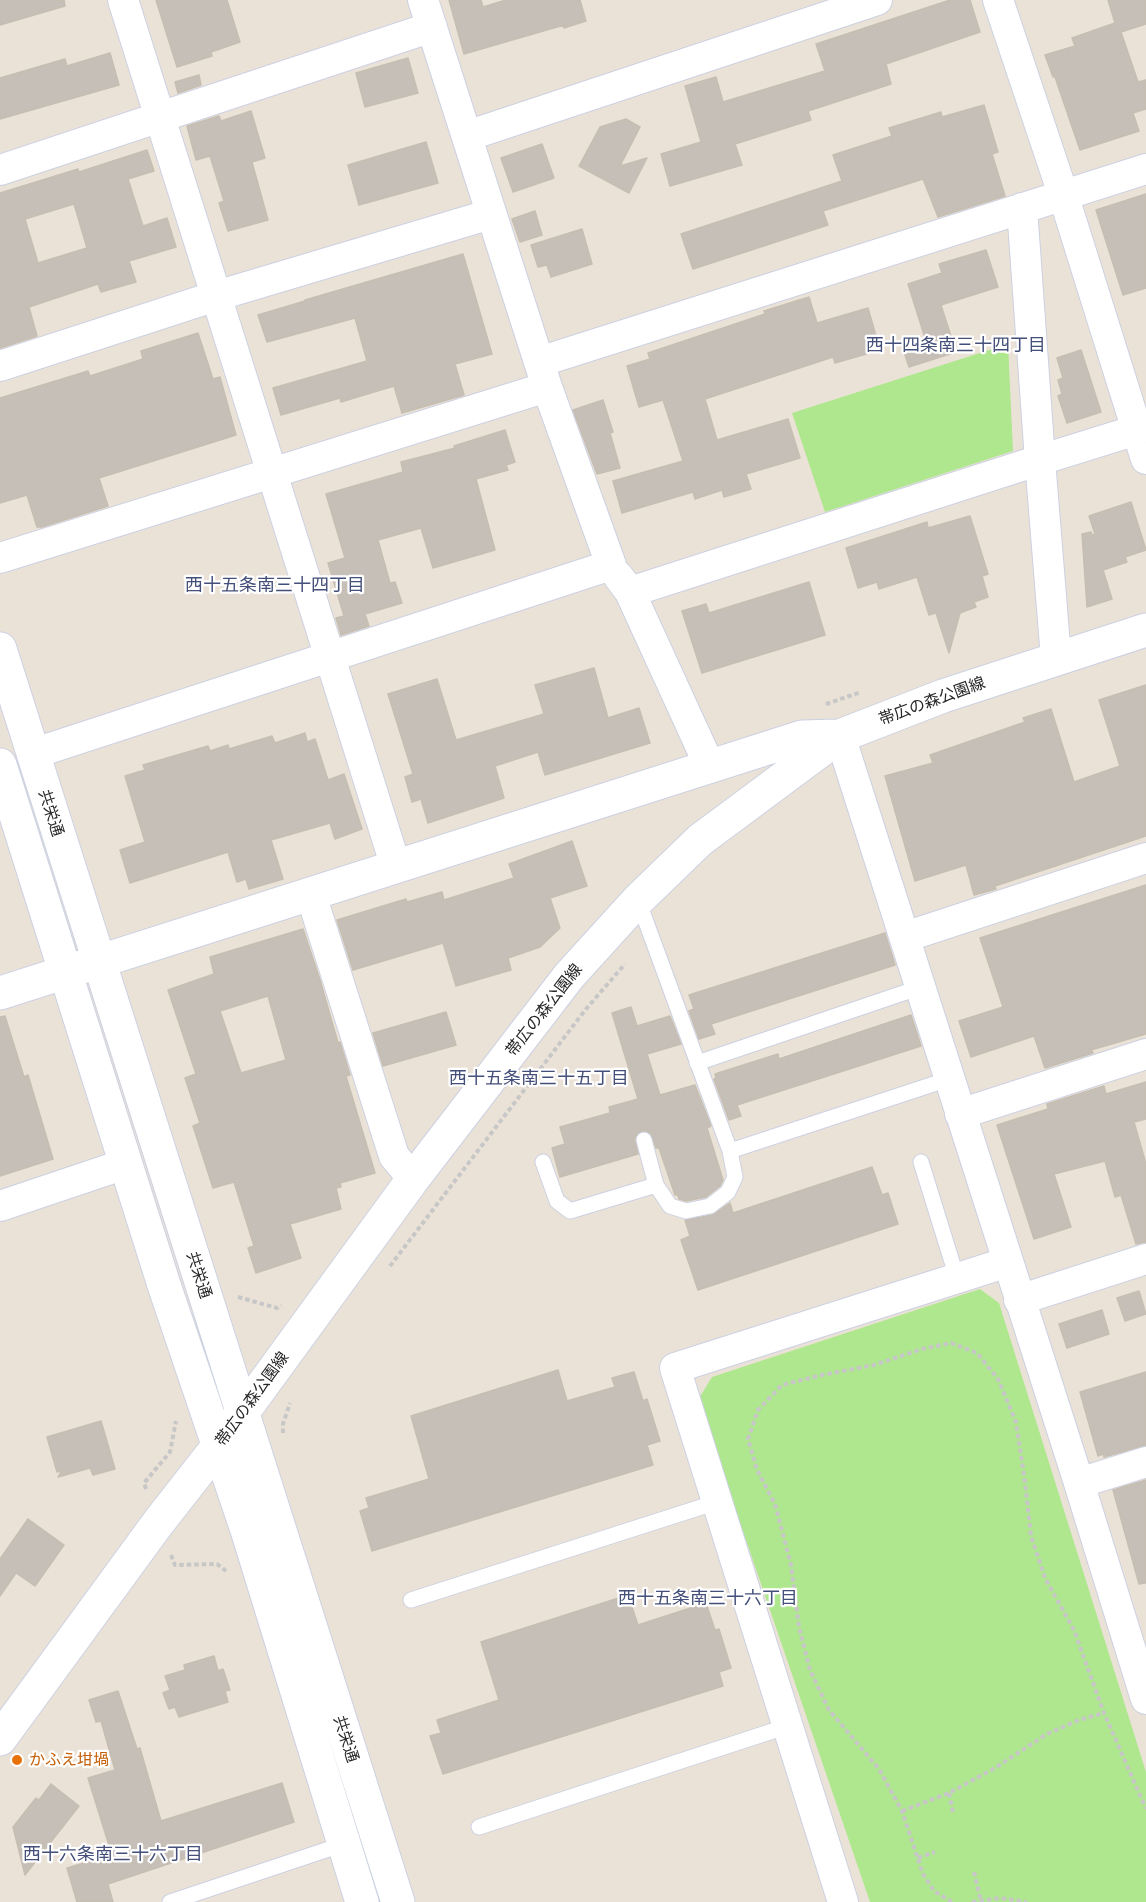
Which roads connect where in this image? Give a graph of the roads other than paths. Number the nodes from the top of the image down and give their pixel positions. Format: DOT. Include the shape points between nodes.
graph roads {
  1 [pos="123,0"];
  2 [pos="877,0"];
  3 [pos="998,0"];
  4 [pos="428,14"];
  5 [pos="160,117"];
  6 [pos="467,136"];
  7 [pos="1146,169"];
  8 [pos="0,170"];
  9 [pos="1063,194"];
  10 [pos="1023,208"];
  11 [pos="491,214"];
  12 [pos="216,296"];
  13 [pos="0,366"];
  14 [pos="543,375"];
  15 [pos="1141,429"];
  16 [pos="1146,459"];
  17 [pos="1040,460"];
  18 [pos="272,473"];
  19 [pos="0,558"];
  20 [pos="611,565"];
  21 [pos="630,592"];
  22 [pos="1146,630"];
  23 [pos="0,649"];
  24 [pos="329,657"];
  25 [pos="1056,658"];
  26 [pos="840,736"];
  27 [pos="32,754"];
  28 [pos="0,765"];
  29 [pos="710,768"];
  30 [pos="1146,858"];
  31 [pos="396,867"];
  32 [pos="311,895"];
  33 [pos="638,900"];
  34 [pos="905,937"];
  35 [pos="99,962"];
  36 [pos="65,973"];
  37 [pos="921,987"];
  38 [pos="0,993"];
  39 [pos="1146,1054"];
  40 [pos="697,1063"];
  41 [pos="949,1079"];
  42 [pos="960,1114"];
  43 [pos="644,1140"];
  44 [pos="730,1150"];
  45 [pos="543,1161"];
  46 [pos="921,1162"];
  47 [pos="125,1164"];
  48 [pos="413,1179"];
  49 [pos="656,1185"];
  50 [pos="0,1206"];
  51 [pos="1146,1259"];
  52 [pos="1008,1262"];
  53 [pos="957,1278"];
  54 [pos="1019,1300"];
  55 [pos="243,1412"];
  56 [pos="219,1445"];
  57 [pos="1146,1462"];
  58 [pos="1079,1483"];
  59 [pos="717,1502"];
  60 [pos="411,1600"];
  61 [pos="1140,1659"];
  62 [pos="1146,1699"];
  63 [pos="788,1726"];
  64 [pos="0,1739"];
  65 [pos="479,1827"];
  66 [pos="345,1844"];
  67 [pos="170,1902"];
  68 [pos="362,1902"];
  69 [pos="398,1902"];
  70 [pos="843,1902"];
  1 -- 5 [label="street"];
  2 -- 6 [label="street"];
  3 -- 9 [label="street"];
  4 -- 5 [label="street"];
  4 -- 6 [label="street"];
  5 -- 8 [label="street"];
  5 -- 12 [label="street"];
  6 -- 11 [label="street"];
  7 -- 9 [label="street"];
  9 -- 10 [label="street"];
  9 -- 15 [label="street"];
  10 -- 14 [label="street"];
  10 -- 17 [label="street"];
  11 -- 12 [label="street"];
  11 -- 14 [label="street"];
  12 -- 13 [label="street"];
  12 -- 18 [label="street"];
  14 -- 18 [label="street"];
  14 -- 20 [label="street"];
  15 -- 16 [label="street"];
  15 -- 17 [label="street"];
  17 -- 21 [label="street"];
  17 -- 25 [label="street"];
  18 -- 19 [label="street"];
  18 -- 24 [label="street"];
  20 -- 21 [label="street"];
  20 -- 24 [label="street"];
  21 -- 29 [label="street"];
  22 -- 25 [label="street, 帯広の森公園線"];
  23 -- 27 [label="street, 共栄通"];
  24 -- 27 [label="street"];
  24 -- 31 [label="street"];
  25 -- 26 [label="street, 帯広の森公園線" via="933,699"];
  26 -- 29 [label="street" via="802,737"];
  26 -- 33 [label="street, 帯広の森公園線" via="700,840"];
  26 -- 34 [label="street"];
  27 -- 35 [label="street, 共栄通"];
  28 -- 36 [label="street, 共栄通"];
  29 -- 31 [label="street"];
  30 -- 34 [label="street"];
  31 -- 32 [label="street"];
  32 -- 35 [label="street"];
  32 -- 48 [label="street" via="394,1156"];
  33 -- 40 [label="lane"];
  33 -- 48 [label="street, 帯広の森公園線" via="569,976"];
  34 -- 37 [label="street"];
  35 -- 36 [label="street"];
  35 -- 55 [label="street, 共栄通"];
  36 -- 38 [label="street"];
  36 -- 47 [label="street, 共栄通"];
  37 -- 40 [label="lane"];
  37 -- 41 [label="street"];
  39 -- 42 [label="street"];
  40 -- 44 [label="lane"];
  41 -- 42 [label="street"];
  41 -- 44 [label="lane"];
  42 -- 52 [label="street"];
  43 -- 49 [label="lane"];
  44 -- 49 [label="lane" via="735,1178 728,1192 710,1206 686,1211 670,1206"];
  45 -- 49 [label="lane" via="557,1201 570,1210"];
  46 -- 53 [label="lane"];
  47 -- 50 [label="street"];
  47 -- 56 [label="street, 共栄通"];
  48 -- 55 [label="street, 帯広の森公園線"];
  51 -- 54 [label="street"];
  52 -- 53 [label="street"];
  52 -- 54 [label="street"];
  53 -- 59 [label="street" via="675,1368"];
  54 -- 58 [label="street"];
  55 -- 56 [label="street, 帯広の森公園線"];
  55 -- 69 [label="street, 共栄通"];
  56 -- 64 [label="street, 帯広の森公園線"];
  56 -- 66 [label="street, 共栄通"];
  57 -- 58 [label="street"];
  58 -- 61 [label="street"];
  59 -- 60 [label="lane"];
  59 -- 63 [label="street"];
  61 -- 62 [label="street"];
  63 -- 65 [label="lane"];
  63 -- 70 [label="street"];
  66 -- 67 [label="lane"];
  66 -- 68 [label="street, 共栄通"];
}
